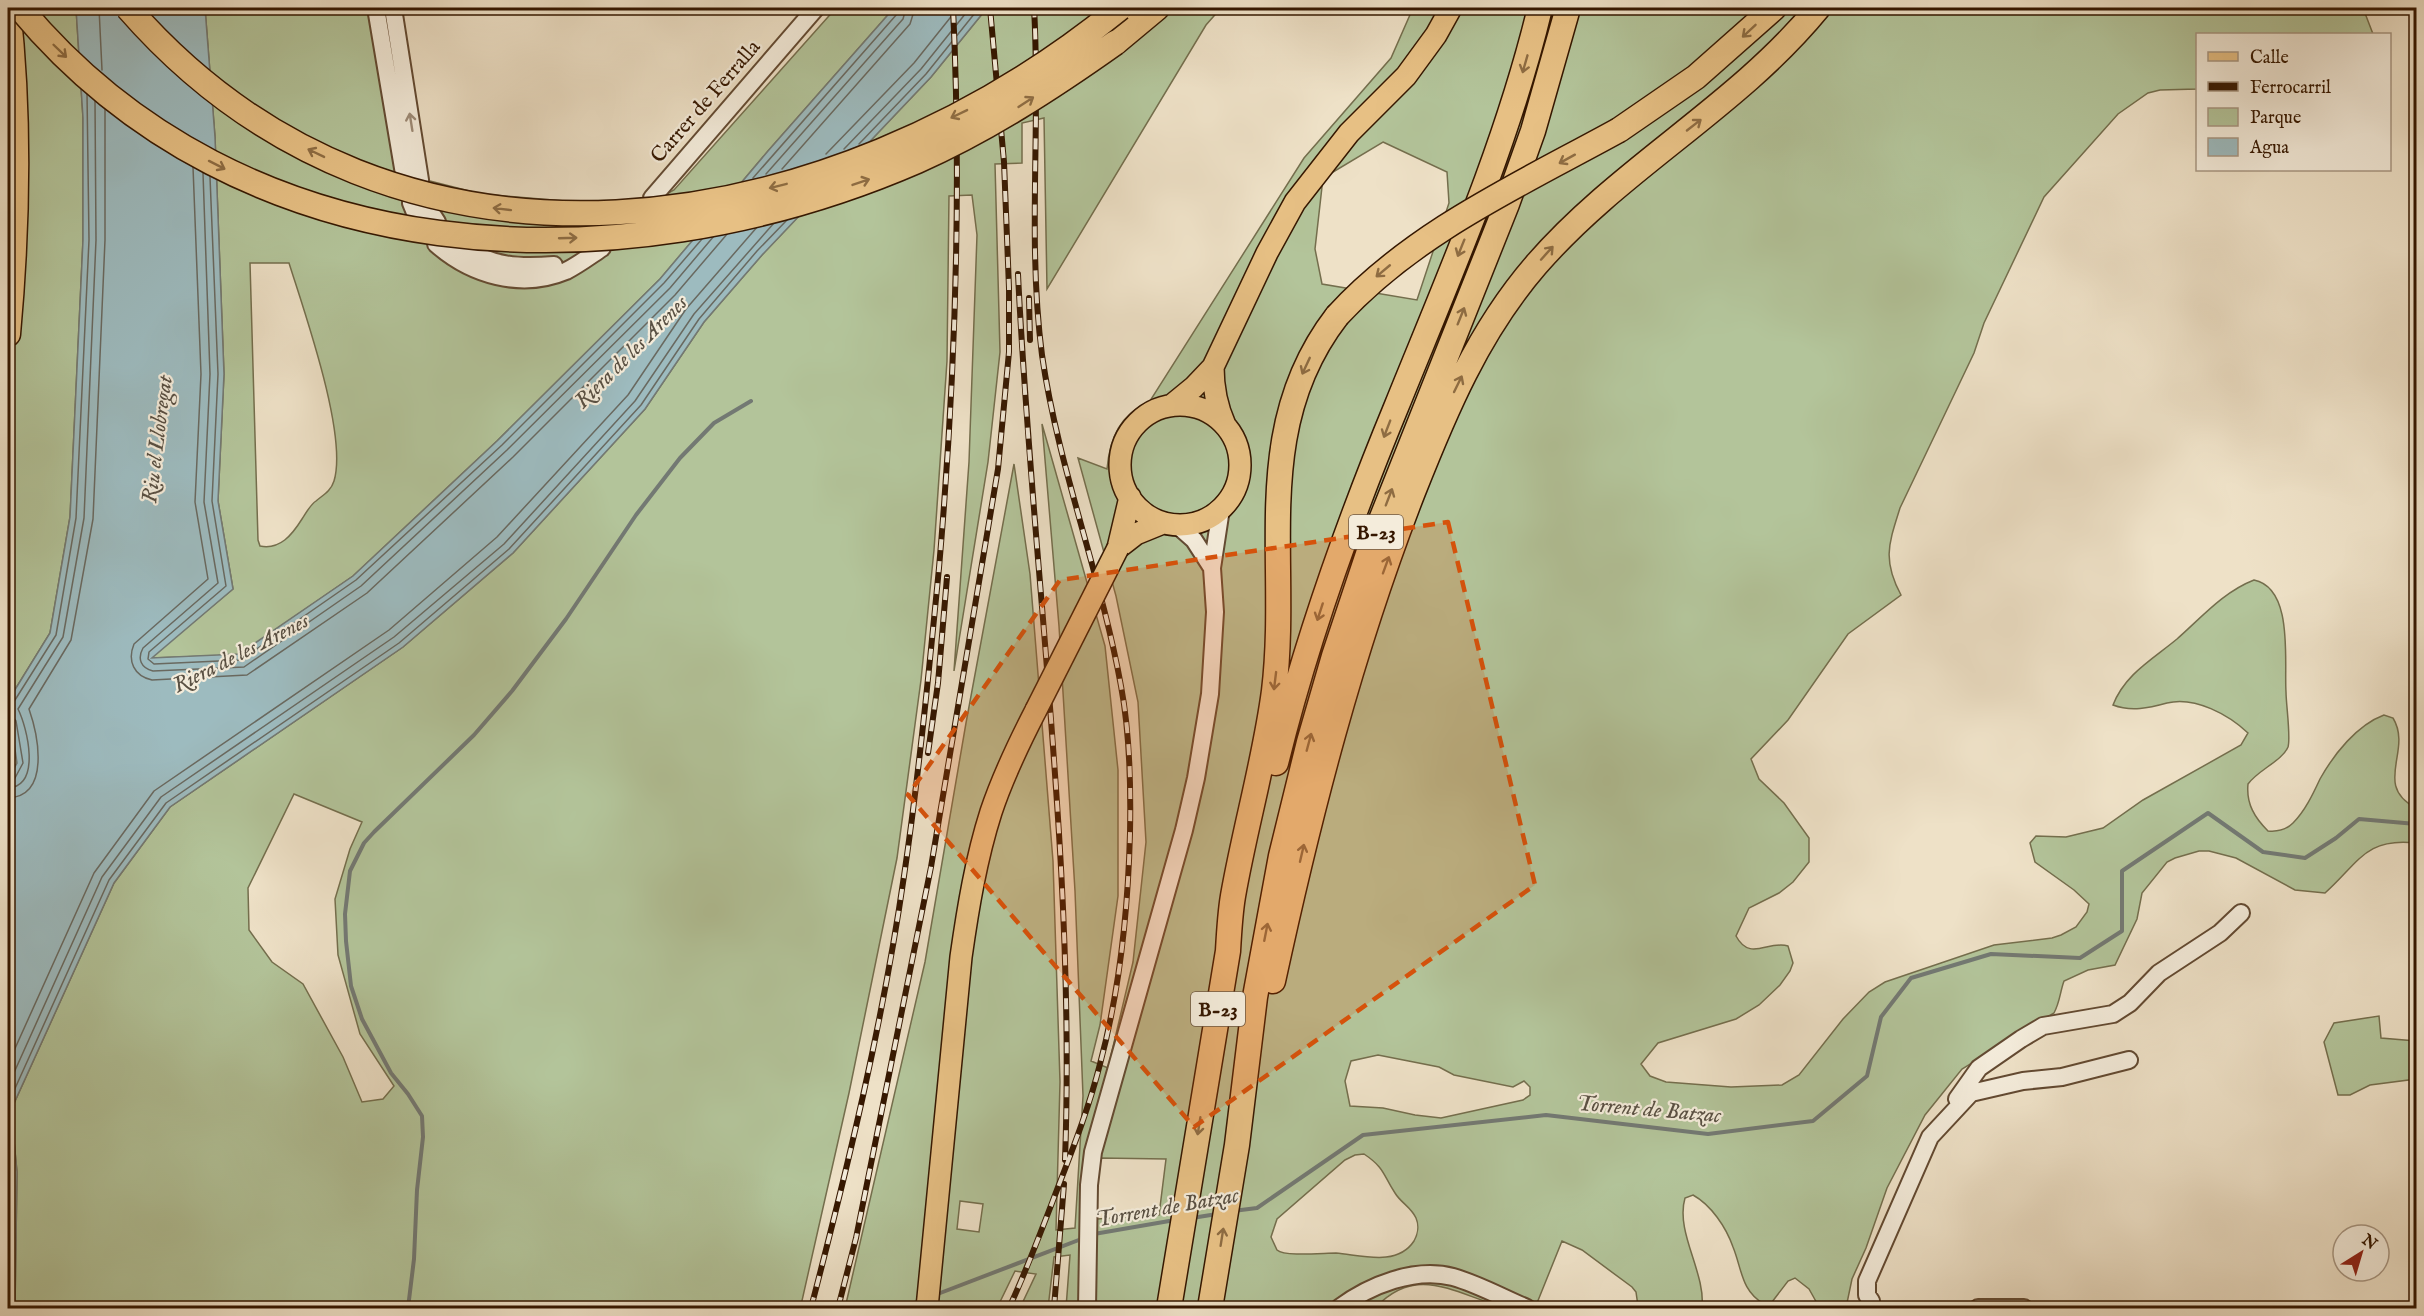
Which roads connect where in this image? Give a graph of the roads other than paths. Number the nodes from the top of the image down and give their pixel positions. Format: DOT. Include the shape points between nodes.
graph roads {
  1 [pos="8,8"];
  2 [pos="20,8"];
  3 [pos="128,8"];
  4 [pos="376,8"];
  5 [pos="393,8"];
  6 [pos="816,8"];
  7 [pos="1120,8"];
  8 [pos="1157,8"];
  9 [pos="1451,8"];
  10 [pos="1540,8"];
  11 [pos="1568,8"];
  12 [pos="1773,8"];
  13 [pos="1818,8"];
  14 [pos="404,174"];
  15 [pos="420,180"];
  16 [pos="652,198"];
  17 [pos="411,203"];
  18 [pos="428,217"];
  19 [pos="436,244"];
  20 [pos="462,248"];
  21 [pos="602,248"];
  22 [pos="584,260"];
  23 [pos="8,334"];
  24 [pos="1213,367"];
  25 [pos="1172,405"];
  26 [pos="1225,425"];
  27 [pos="1130,497"];
  28 [pos="1221,509"];
  29 [pos="1170,524"];
  30 [pos="1118,548"];
  31 [pos="1212,568"];
  32 [pos="2241,913"];
  33 [pos="1228,951"];
  34 [pos="2129,1060"];
  35 [pos="1249,1074"];
  36 [pos="1930,1137"];
  37 [pos="1171,1298"];
  38 [pos="1211,1302"];
  39 [pos="1873,1306"];
  40 [pos="927,1308"];
  41 [pos="1087,1308"];
  42 [pos="1339,1308"];
  43 [pos="1527,1308"];
  44 [pos="1978,1308"];
  45 [pos="2024,1308"];
  1 -- 23 [label="highway" via="17,156"];
  2 -- 8 [label="highway, one-way, bridge" via="73,64 122,105 177,144 240,177 311,205 376,224 517,239 630,234 717,222 790,206 880,176 950,145 1013,110 1090,60"];
  7 -- 3 [label="highway, one-way, bridge" via="1011,87 843,166 718,200 646,212 573,215 455,201 384,182 329,159 270,129 216,92 162,45"];
  4 -- 14 [label="street"];
  15 -- 5 [label="street, one-way"];
  6 -- 16 [label="street, Carrer de Ferralla"];
  9 -- 24 [label="main road" via="1406,76 1349,133 1295,202"];
  10 -- 33 [label="highway, B-23, one-way" via="1489,176 1330,582 1285,729 1243,905"];
  35 -- 11 [label="highway, B-23, one-way" via="1255,997 1281,856 1334,656 1392,490 1507,204 1533,131"];
  12 -- 33 [label="highway, one-way, bridge" via="1696,77 1618,130 1432,234 1374,279 1336,316 1312,352 1284,434 1278,485 1277,666 1232,898"];
  35 -- 13 [label="highway, one-way" via="1314,802 1353,663 1408,504 1468,364 1515,291 1572,226 1751,77"];
  17 -- 18 [label="street"];
  19 -- 22 [label="street" via="468,267 516,279 549,277"];
  20 -- 22 [label="street" via="488,261 515,266"];
  21 -- 22 [label="street"];
  24 -- 25 [label="main road"];
  24 -- 26 [label="main road" via="1215,396"];
  25 -- 26 [label="main road" via="1198,408"];
  25 -- 27 [label="main road" via="1146,415 1127,435 1120,475"];
  26 -- 28 [label="main road" via="1237,446 1239,473 1233,493"];
  27 -- 29 [label="main road" via="1146,513"];
  27 -- 30 [label="main road"];
  28 -- 29 [label="main road" via="1200,522"];
  28 -- 31 [label="street"];
  29 -- 30 [label="main road" via="1136,534"];
  29 -- 31 [label="street" via="1194,540"];
  30 -- 40 [label="main road, bridge" via="1006,771 994,804 970,901 961,957"];
  31 -- 41 [label="street" via="1215,612 1203,742 1184,830 1093,1152"];
  32 -- 36 [label="street" via="2220,933 2159,973 2130,1003 2113,1014 2043,1026 1979,1068"];
  33 -- 37 [label="highway, B-23, one-way"];
  34 -- 36 [label="street" via="1971,1093"];
  38 -- 35 [label="highway, B-23, one-way"];
  36 -- 39 [label="street" via="1867,1281 1867,1295"];
  42 -- 43 [label="street" via="1394,1281 1435,1274 1453,1277"];
  44 -- 45 [label="street"];
}
